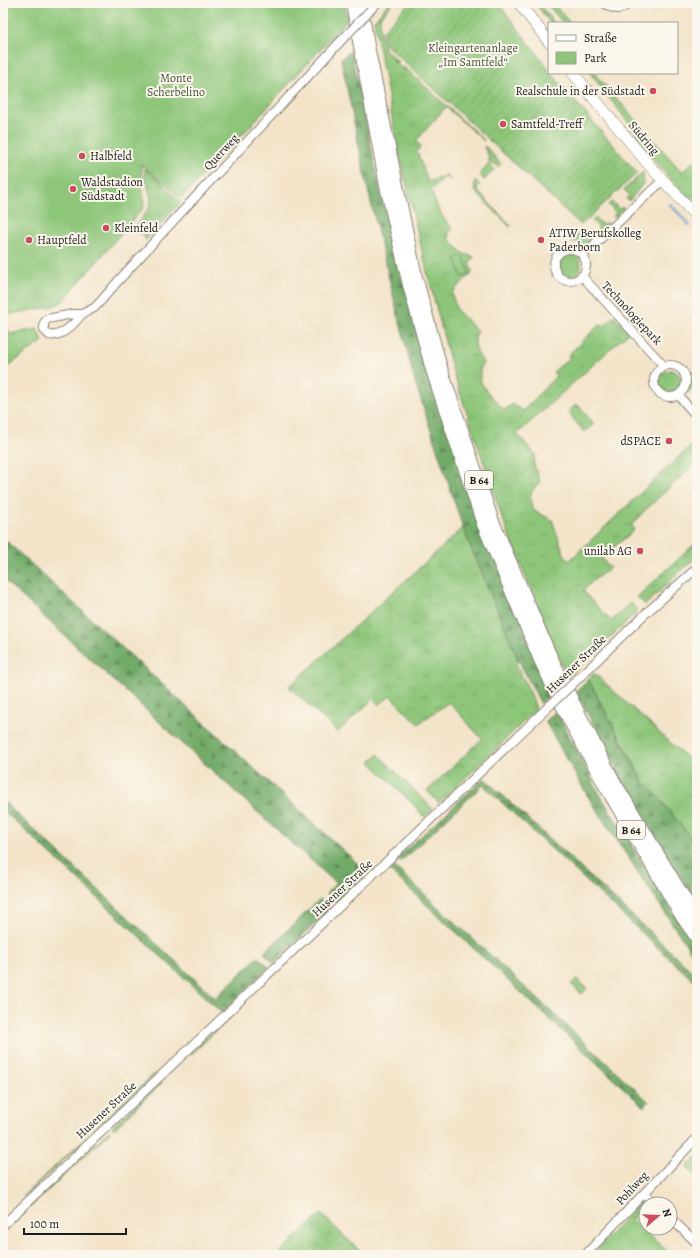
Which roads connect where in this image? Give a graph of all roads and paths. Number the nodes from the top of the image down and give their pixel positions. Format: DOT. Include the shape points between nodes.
graph roads {
  1 [pos="352,3"];
  2 [pos="361,3"];
  3 [pos="376,3"];
  4 [pos="519,3"];
  5 [pos="604,3"];
  6 [pos="629,3"];
  7 [pos="548,41"];
  8 [pos="574,74"];
  9 [pos="663,180"];
  10 [pos="697,217"];
  11 [pos="583,255"];
  12 [pos="582,276"];
  13 [pos="82,314"];
  14 [pos="664,366"];
  15 [pos="678,396"];
  16 [pos="697,417"];
  17 [pos="697,568"];
  18 [pos="697,920"];
  19 [pos="697,938"];
  20 [pos="697,1138"];
  21 [pos="644,1193"];
  22 [pos="647,1196"];
  23 [pos="3,1225"];
  24 [pos="678,1225"];
  25 [pos="697,1243"];
  26 [pos="585,1255"];
  1 -- 19 [label="highway, B 64" via="386,186 408,281 432,370 483,524 540,660 569,720 605,786"];
  2 -- 18 [label="highway, B 64" via="416,277 442,371 492,520 572,700 614,781"];
  3 -- 13 [label="street, Querweg, bridge" via="100,302"];
  4 -- 7 [label="main road"];
  5 -- 6 [label="street" via="616,10"];
  8 -- 9 [label="main road, Südring"];
  9 -- 10 [label="main road, Südring"];
  9 -- 11 [label="street"];
  11 -- 12 [label="street" via="586,266"];
  11 -- 12 [label="street" via="576,250 567,249 556,256 554,264 558,276 565,281 574,281"];
  12 -- 14 [label="street, Technologiepark"];
  14 -- 15 [label="street" via="678,366 685,374 685,388"];
  14 -- 15 [label="street" via="655,374 655,387 660,394 670,398"];
  15 -- 16 [label="street"];
  17 -- 23 [label="street, Husener Straße, bridge" via="645,614"];
  20 -- 21 [label="street, Pohlweg"];
  21 -- 22 [label="street"];
  21 -- 26 [label="street, Pohlweg"];
  24 -- 25 [label="street"];
}
